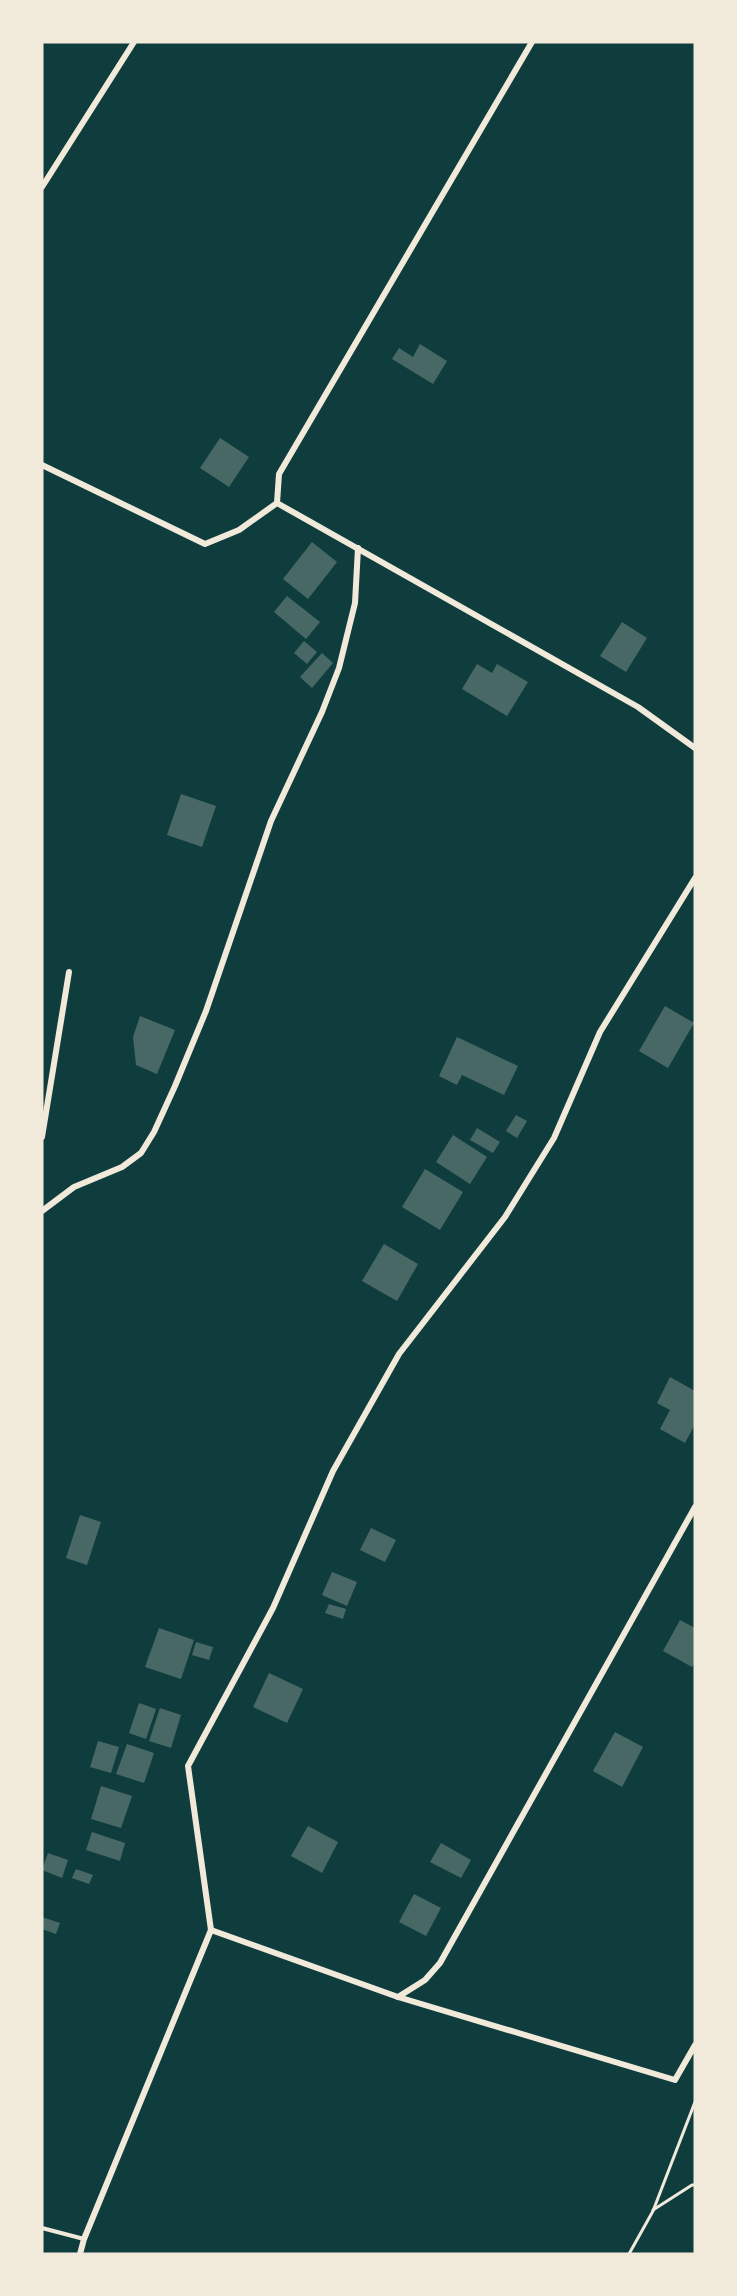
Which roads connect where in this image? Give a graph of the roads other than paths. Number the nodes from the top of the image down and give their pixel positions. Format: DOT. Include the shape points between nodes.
graph roads {
  1 [pos="134,42"];
  2 [pos="532,42"];
  3 [pos="42,187"];
  4 [pos="42,465"];
  5 [pos="277,502"];
  6 [pos="358,548"];
  7 [pos="695,748"];
  8 [pos="695,878"];
  9 [pos="69,972"];
  10 [pos="42,1137"];
  11 [pos="42,1211"];
  12 [pos="695,1507"];
  13 [pos="212,1929"];
  14 [pos="398,1997"];
  15 [pos="695,2045"];
  16 [pos="42,2228"];
  17 [pos="84,2238"];
  18 [pos="80,2254"];
  1 -- 3 [label="street"];
  2 -- 5 [label="street" via="279,474"];
  4 -- 5 [label="street" via="205,544 239,530"];
  5 -- 6 [label="street"];
  6 -- 7 [label="street" via="639,707"];
  6 -- 11 [label="street" via="355,603 339,668 271,821 206,1011 154,1132 141,1153 122,1167 74,1187"];
  8 -- 13 [label="street" via="600,1032 554,1138 505,1216 399,1354 333,1471 273,1608 188,1766"];
  9 -- 10 [label="street"];
  12 -- 14 [label="street" via="440,1963 425,1980"];
  13 -- 14 [label="street"];
  13 -- 17 [label="street"];
  14 -- 15 [label="street" via="675,2080"];
  16 -- 17 [label="lane"];
  17 -- 18 [label="street"];
}
